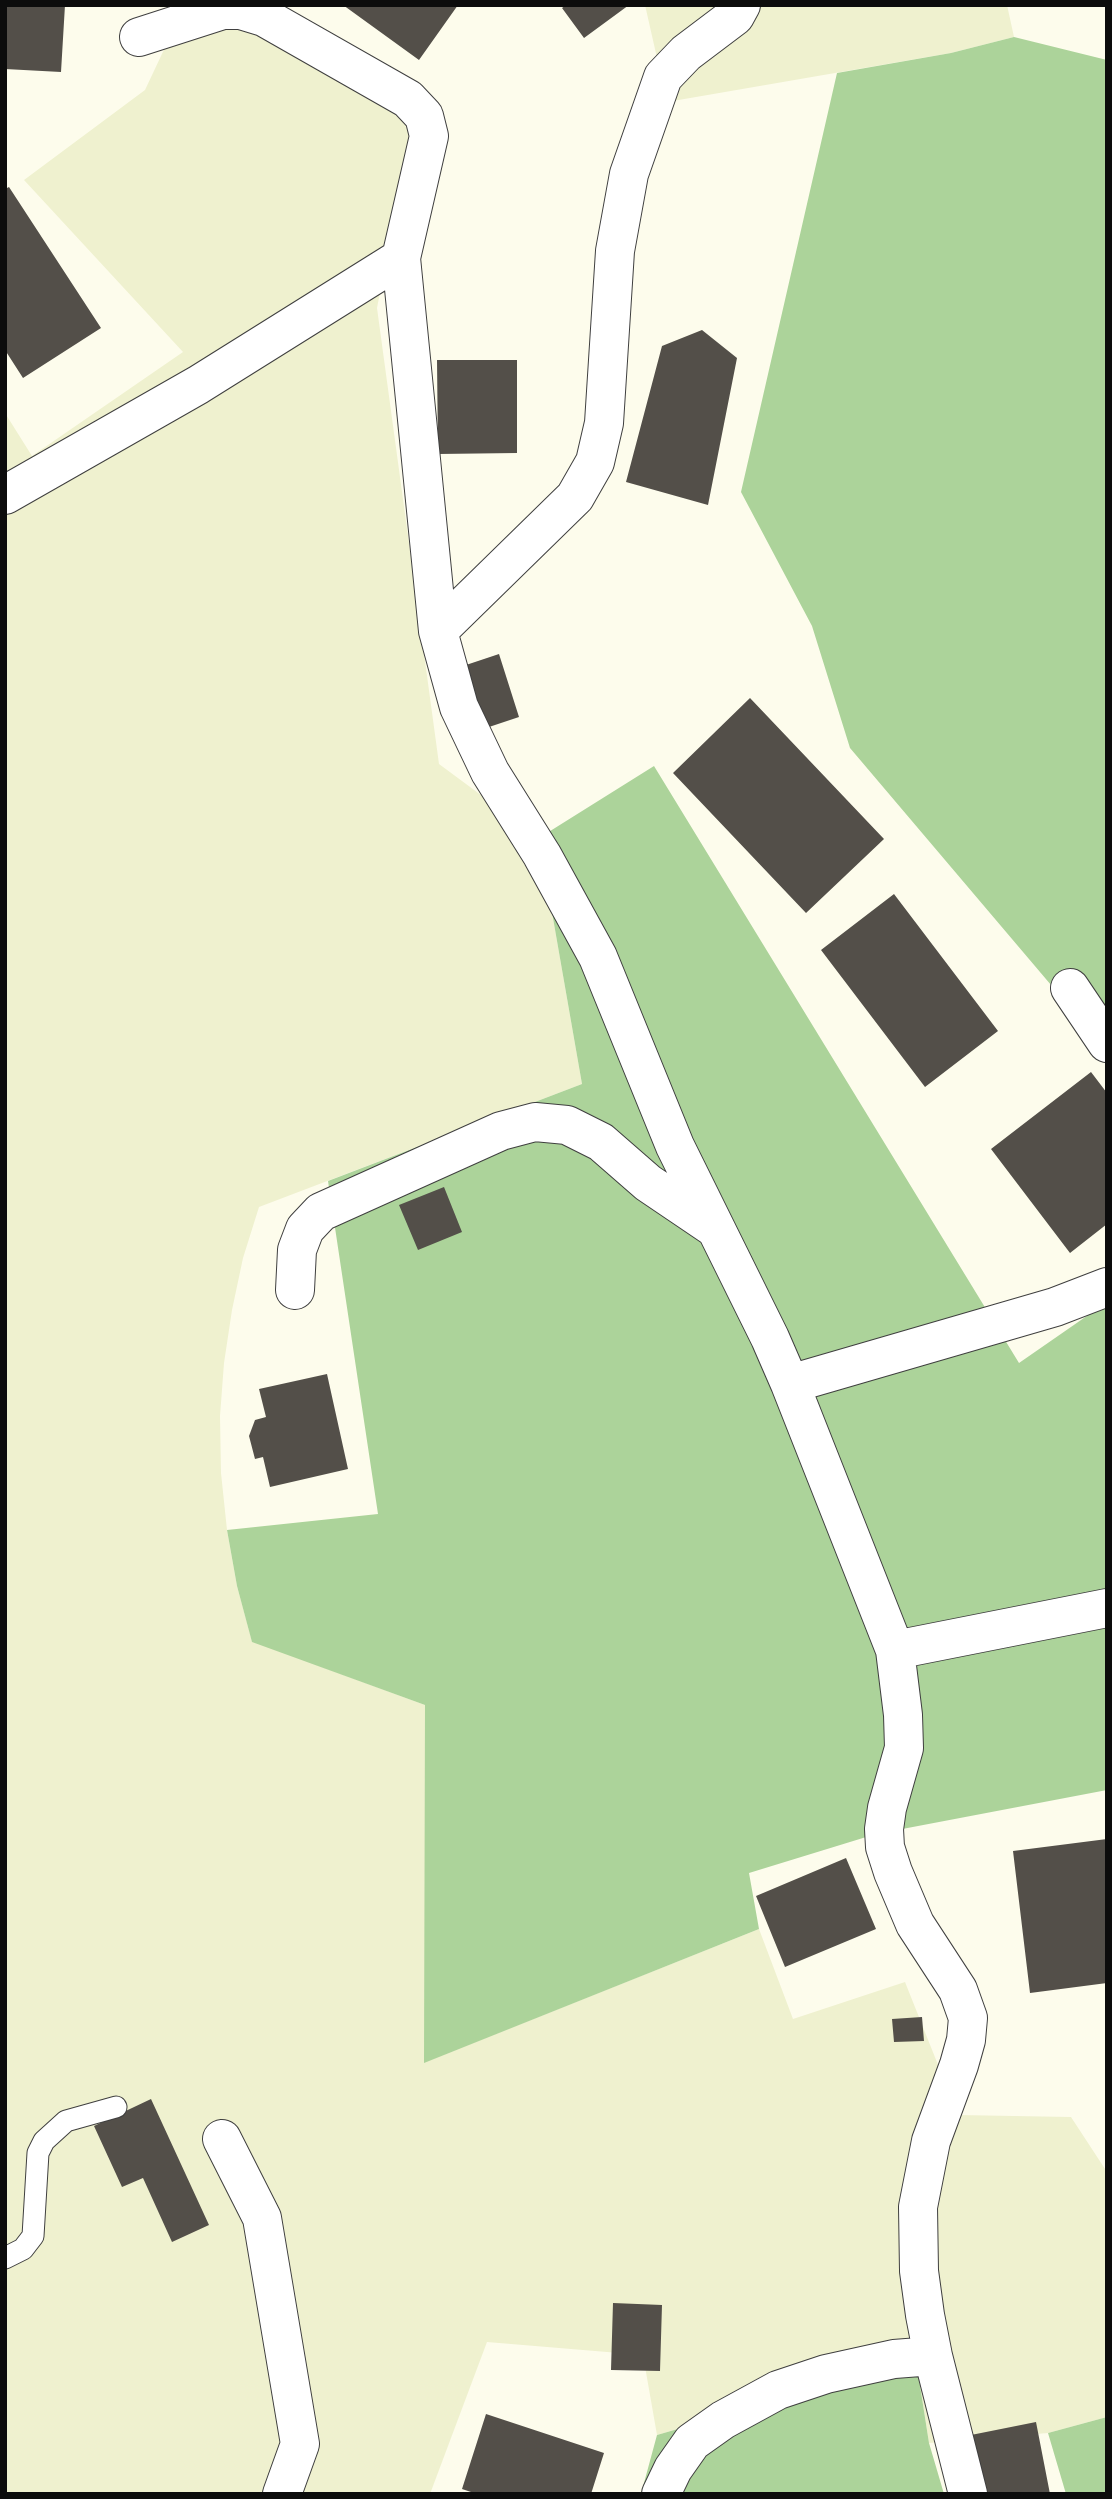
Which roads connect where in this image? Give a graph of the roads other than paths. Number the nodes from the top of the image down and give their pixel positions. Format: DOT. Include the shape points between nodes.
graph roads {
  1 [pos="741,5"];
  2 [pos="139,37"];
  3 [pos="401,258"];
  4 [pos="5,495"];
  5 [pos="438,631"];
  6 [pos="1070,988"];
  7 [pos="1107,1043"];
  8 [pos="718,1230"];
  9 [pos="1107,1287"];
  10 [pos="295,1290"];
  11 [pos="790,1384"];
  12 [pos="1107,1608"];
  13 [pos="895,1650"];
  14 [pos="116,2106"];
  15 [pos="222,2139"];
  16 [pos="5,2258"];
  17 [pos="933,2356"];
  18 [pos="282,2494"];
  19 [pos="661,2494"];
  20 [pos="968,2494"];
  1 -- 5 [label="street" via="735,16 663,77 629,174 615,251 604,423 595,462 575,497"];
  2 -- 3 [label="street" via="223,10 241,10 264,17 408,99 424,116 429,136"];
  3 -- 4 [label="street" via="198,385"];
  3 -- 5 [label="street"];
  5 -- 8 [label="street" via="459,706 490,772 598,957 675,1146"];
  6 -- 7 [label="street"];
  8 -- 10 [label="street" via="648,1183 601,1142 567,1125 536,1122 501,1131 321,1212 304,1229 297,1250"];
  8 -- 11 [label="street"];
  9 -- 11 [label="street" via="1055,1307"];
  11 -- 13 [label="street"];
  12 -- 13 [label="street"];
  13 -- 17 [label="street" via="904,1748 887,1808 885,1847 915,1924 958,1990 968,2018 959,2065 930,2141 918,2207 919,2271"];
  14 -- 16 [label="lane" via="66,2121 44,2141 38,2153 33,2236 23,2249"];
  15 -- 18 [label="street" via="262,2218 300,2444"];
  17 -- 19 [label="street" via="826,2374 778,2390 692,2442"];
  17 -- 20 [label="street"];
}
